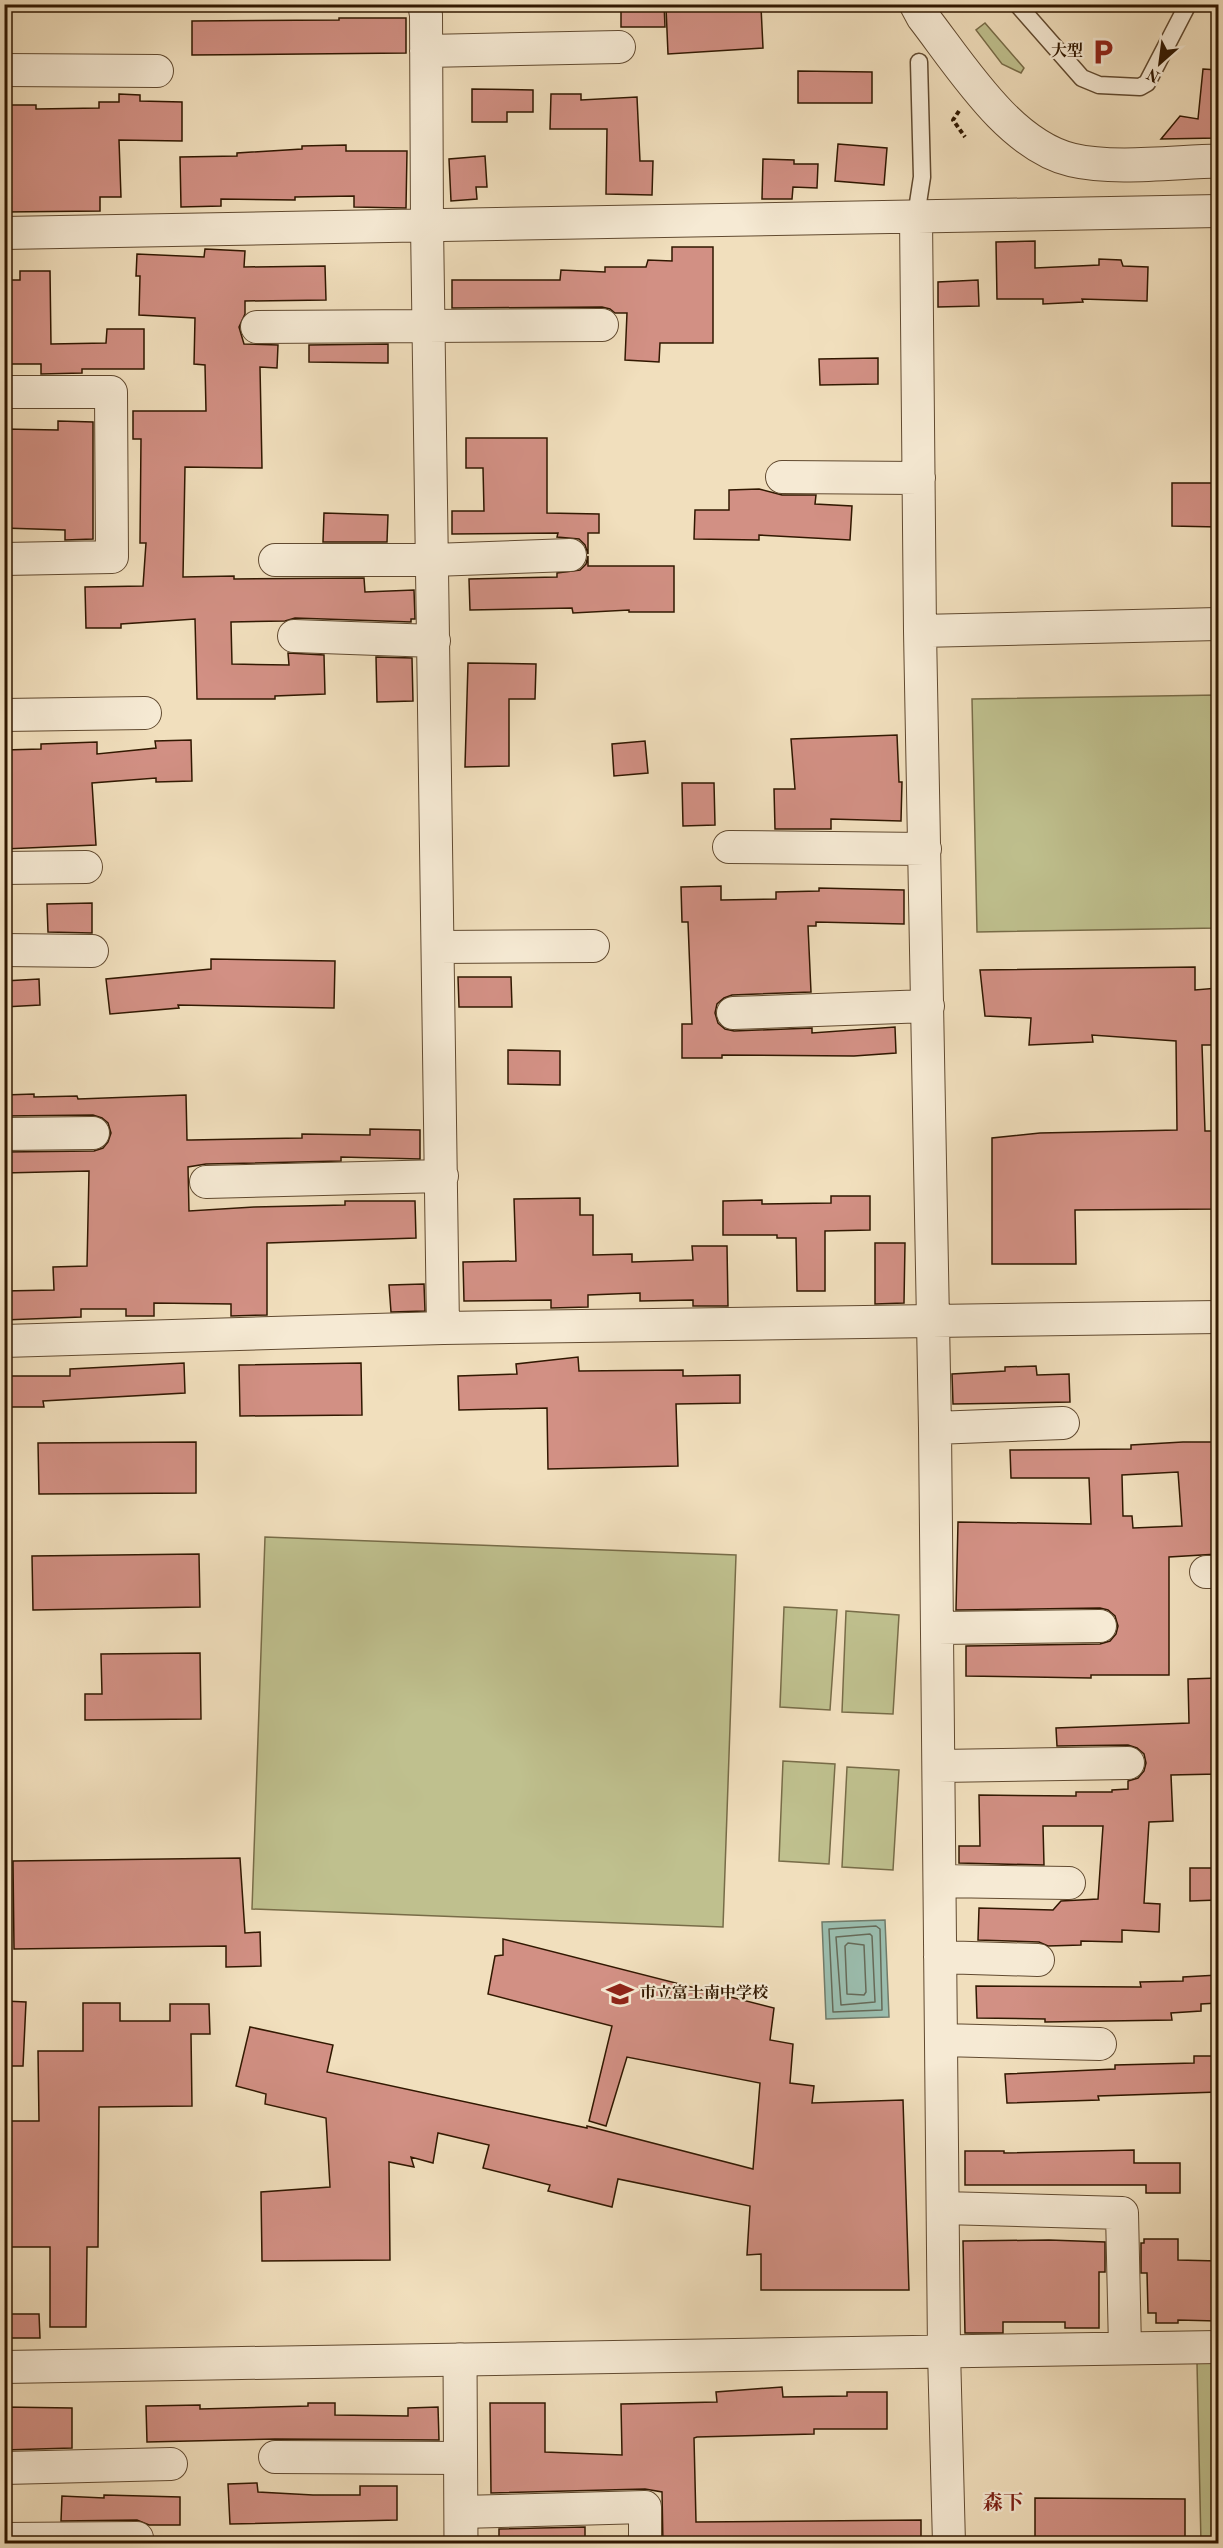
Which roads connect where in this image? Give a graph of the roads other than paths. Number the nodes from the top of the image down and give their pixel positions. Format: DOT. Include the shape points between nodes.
graph roads {
  1 [pos="424,4"];
  2 [pos="1017,4"];
  3 [pos="1188,4"];
  4 [pos="915,9"];
  5 [pos="619,47"];
  6 [pos="426,51"];
  7 [pos="919,62"];
  8 [pos="4,70"];
  9 [pos="157,71"];
  10 [pos="1218,161"];
  11 [pos="1218,211"];
  12 [pos="916,216"];
  13 [pos="427,225"];
  14 [pos="4,233"];
  15 [pos="602,325"];
  16 [pos="428,326"];
  17 [pos="257,327"];
  18 [pos="4,392"];
  19 [pos="782,477"];
  20 [pos="919,478"];
  21 [pos="570,555"];
  22 [pos="4,559"];
  23 [pos="275,560"];
  24 [pos="433,560"];
  25 [pos="1218,624"];
  26 [pos="920,631"];
  27 [pos="294,636"];
  28 [pos="434,641"];
  29 [pos="145,713"];
  30 [pos="4,715"];
  31 [pos="729,847"];
  32 [pos="925,849"];
  33 [pos="87,867"];
  34 [pos="4,868"];
  35 [pos="592,946"];
  36 [pos="439,947"];
  37 [pos="4,950"];
  38 [pos="92,951"];
  39 [pos="928,1006"];
  40 [pos="733,1013"];
  41 [pos="93,1133"];
  42 [pos="4,1134"];
  43 [pos="442,1176"];
  44 [pos="206,1182"];
  45 [pos="1218,1317"];
  46 [pos="932,1322"];
  47 [pos="443,1328"];
  48 [pos="4,1341"];
  49 [pos="1063,1423"];
  50 [pos="935,1428"];
  51 [pos="1100,1626"];
  52 [pos="938,1628"];
  53 [pos="1128,1762"];
  54 [pos="939,1766"];
  55 [pos="940,1881"];
  56 [pos="1069,1883"];
  57 [pos="940,1957"];
  58 [pos="1038,1960"];
  59 [pos="942,2040"];
  60 [pos="1100,2044"];
  61 [pos="943,2208"];
  62 [pos="1218,2347"];
  63 [pos="1125,2348"];
  64 [pos="944,2351"];
  65 [pos="460,2360"];
  66 [pos="4,2367"];
  67 [pos="275,2457"];
  68 [pos="460,2458"];
  69 [pos="171,2464"];
  70 [pos="4,2468"];
  71 [pos="461,2512"];
  72 [pos="137,2538"];
  73 [pos="4,2539"];
  74 [pos="461,2544"];
  75 [pos="645,2544"];
  76 [pos="949,2544"];
  1 -- 6 [label="street"];
  2 -- 3 [label="lane" via="1083,78 1099,85 1140,87 1147,83"];
  4 -- 10 [label="street" via="998,112 1022,136 1045,150 1071,160 1101,164"];
  5 -- 6 [label="street"];
  6 -- 13 [label="street"];
  7 -- 12 [label="lane" via="922,177"];
  8 -- 9 [label="street"];
  11 -- 12 [label="street"];
  12 -- 13 [label="street"];
  12 -- 20 [label="street"];
  13 -- 14 [label="street"];
  13 -- 16 [label="street"];
  15 -- 16 [label="street"];
  16 -- 17 [label="street"];
  16 -- 24 [label="street"];
  18 -- 22 [label="street" via="111,392 112,557"];
  19 -- 20 [label="street"];
  20 -- 26 [label="street"];
  21 -- 24 [label="street"];
  23 -- 24 [label="street"];
  24 -- 28 [label="street"];
  25 -- 26 [label="street"];
  26 -- 32 [label="street"];
  27 -- 28 [label="street"];
  28 -- 36 [label="street"];
  29 -- 30 [label="street"];
  31 -- 32 [label="street"];
  32 -- 39 [label="street"];
  33 -- 34 [label="street"];
  35 -- 36 [label="street"];
  36 -- 43 [label="street"];
  37 -- 38 [label="street"];
  39 -- 40 [label="street"];
  39 -- 46 [label="street"];
  41 -- 42 [label="street"];
  43 -- 44 [label="street"];
  43 -- 47 [label="street"];
  45 -- 46 [label="street"];
  46 -- 47 [label="street"];
  46 -- 50 [label="street"];
  47 -- 48 [label="street"];
  49 -- 50 [label="street"];
  50 -- 52 [label="street"];
  51 -- 52 [label="street"];
  52 -- 54 [label="street"];
  53 -- 54 [label="street"];
  54 -- 55 [label="street"];
  55 -- 56 [label="street"];
  55 -- 57 [label="street"];
  57 -- 58 [label="street"];
  57 -- 59 [label="street"];
  59 -- 60 [label="street"];
  59 -- 61 [label="street"];
  61 -- 63 [label="street" via="1122,2213"];
  61 -- 64 [label="street"];
  62 -- 63 [label="street"];
  63 -- 64 [label="street"];
  64 -- 65 [label="street"];
  64 -- 76 [label="street"];
  65 -- 66 [label="street"];
  65 -- 68 [label="street"];
  67 -- 68 [label="street"];
  68 -- 71 [label="street"];
  69 -- 70 [label="street"];
  71 -- 74 [label="street"];
  71 -- 75 [label="street" via="645,2507"];
  72 -- 73 [label="street"];
}
